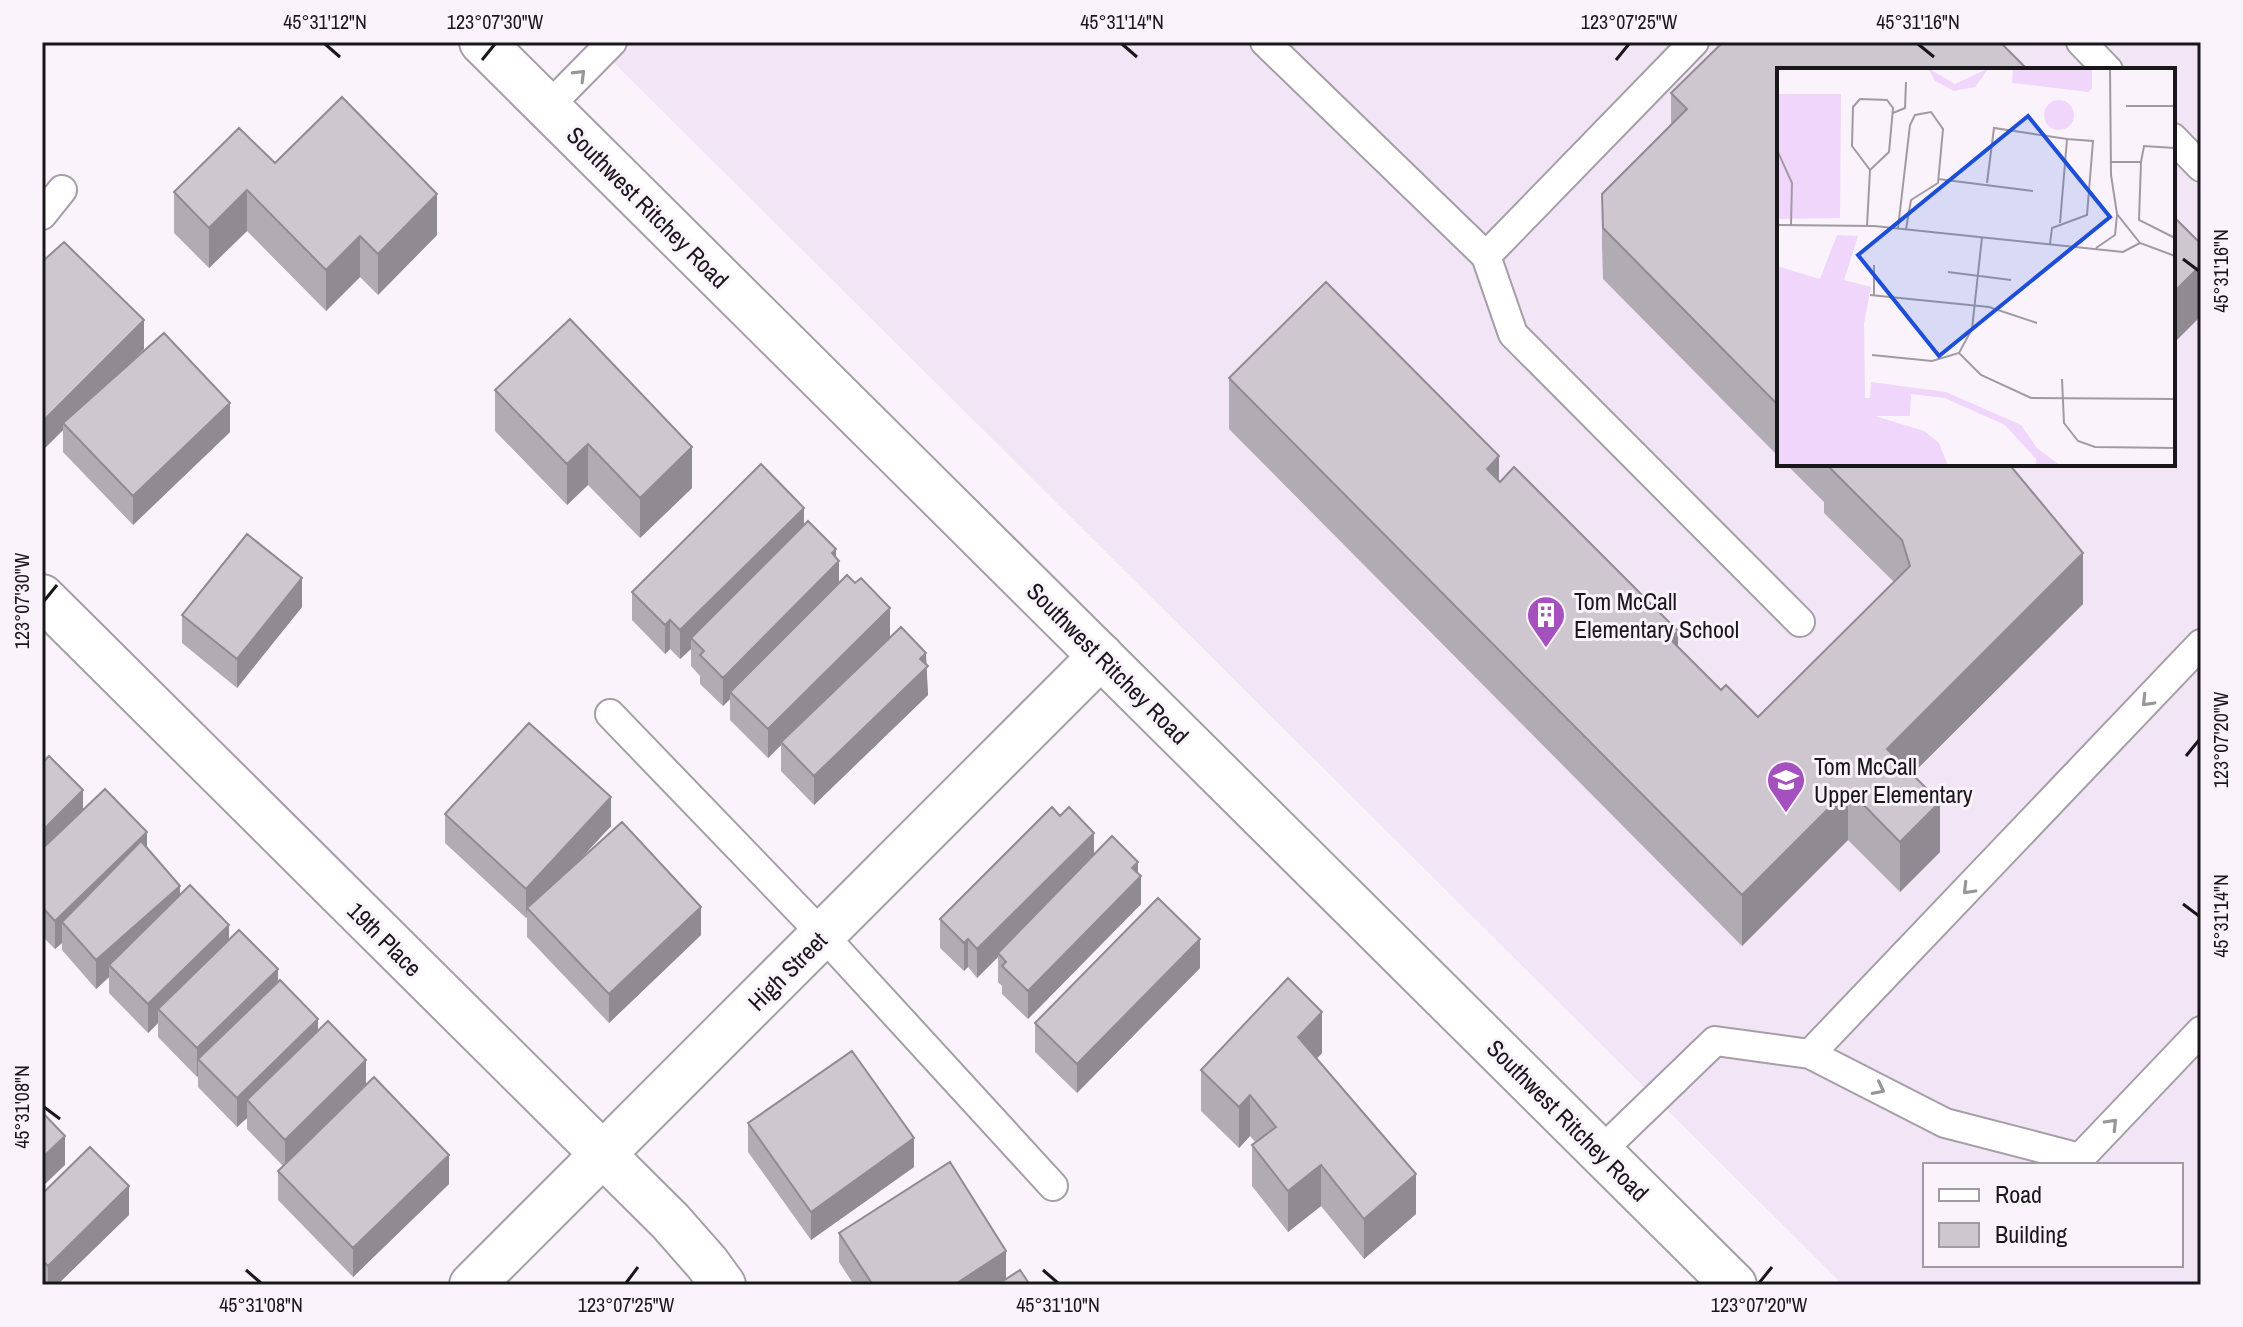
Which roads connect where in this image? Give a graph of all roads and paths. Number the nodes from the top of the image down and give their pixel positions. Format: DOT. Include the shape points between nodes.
graph roads {
  1 [pos="612,42"];
  2 [pos="1265,42"];
  3 [pos="1694,42"];
  4 [pos="2081,42"];
  5 [pos="493,45"];
  6 [pos="2106,68"];
  7 [pos="548,107"];
  8 [pos="2175,140"];
  9 [pos="2201,167"];
  10 [pos="62,190"];
  11 [pos="42,215"];
  12 [pos="1486,256"];
  13 [pos="42,597"];
  14 [pos="1800,622"];
  15 [pos="2201,644"];
  16 [pos="1101,656"];
  17 [pos="610,714"];
  18 [pos="823,935"];
  19 [pos="2201,1031"];
  20 [pos="1810,1054"];
  21 [pos="1600,1152"];
  22 [pos="602,1156"];
  23 [pos="1053,1186"];
  24 [pos="472,1285"];
  25 [pos="723,1285"];
  26 [pos="1734,1285"];
  7 -- 1 [label="lane, one-way"];
  2 -- 12 [label="lane"];
  3 -- 12 [label="lane"];
  4 -- 6 [label="lane"];
  5 -- 7 [label="street, Southwest Ritchey Road"];
  7 -- 16 [label="street, Southwest Ritchey Road"];
  8 -- 9 [label="lane"];
  10 -- 11 [label="lane"];
  12 -- 14 [label="lane" via="1513,334"];
  13 -- 22 [label="street, 19th Place"];
  15 -- 20 [label="lane, one-way"];
  16 -- 18 [label="street, High Street"];
  16 -- 21 [label="street, Southwest Ritchey Road"];
  17 -- 18 [label="lane"];
  18 -- 22 [label="street, High Street"];
  18 -- 23 [label="lane"];
  20 -- 19 [label="lane, one-way" via="1945,1123 2080,1158"];
  20 -- 21 [label="lane" via="1715,1041"];
  21 -- 26 [label="street, Southwest Ritchey Road"];
  22 -- 24 [label="street, High Street"];
  22 -- 25 [label="street, 19th Place" via="670,1221"];
}
